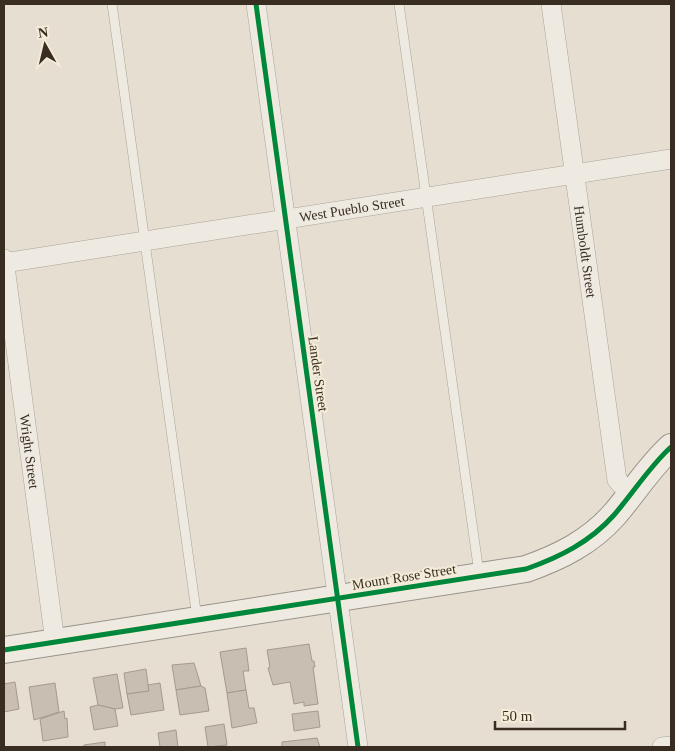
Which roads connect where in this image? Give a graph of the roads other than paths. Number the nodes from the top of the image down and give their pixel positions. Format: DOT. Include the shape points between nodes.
graph roads {
  1 [pos="112,4"];
  2 [pos="256,4"];
  3 [pos="399,4"];
  4 [pos="551,4"];
  5 [pos="671,159"];
  6 [pos="574,174"];
  7 [pos="427,197"];
  8 [pos="285,219"];
  9 [pos="146,241"];
  10 [pos="4,259"];
  11 [pos="4,263"];
  12 [pos="671,447"];
  13 [pos="630,494"];
  14 [pos="479,577"];
  15 [pos="338,598"];
  16 [pos="197,620"];
  17 [pos="56,642"];
  18 [pos="4,650"];
  19 [pos="671,746"];
  20 [pos="358,747"];
  21 [pos="662,747"];
  1 -- 9 [label="lane"];
  2 -- 8 [label="street, Lander Street"];
  3 -- 7 [label="lane"];
  4 -- 6 [label="street, Humboldt Street"];
  5 -- 6 [label="street, West Pueblo Street"];
  6 -- 7 [label="street, West Pueblo Street"];
  6 -- 13 [label="street, Humboldt Street" via="617,480"];
  7 -- 8 [label="street, West Pueblo Street"];
  7 -- 14 [label="lane"];
  8 -- 9 [label="street, West Pueblo Street"];
  8 -- 15 [label="street, Lander Street"];
  9 -- 11 [label="street, West Pueblo Street"];
  9 -- 16 [label="lane"];
  10 -- 11 [label="street, Wright Street"];
  11 -- 17 [label="street, Wright Street"];
  12 -- 13 [label="street, Mount Rose Street"];
  13 -- 14 [label="street, Mount Rose Street" via="600,529 570,551 526,569"];
  14 -- 15 [label="street, Mount Rose Street"];
  15 -- 16 [label="street, Mount Rose Street"];
  15 -- 20 [label="street, Lander Street"];
  16 -- 17 [label="street, Mount Rose Street"];
  17 -- 18 [label="street, Mount Rose Street"];
  19 -- 21 [label="street"];
}
